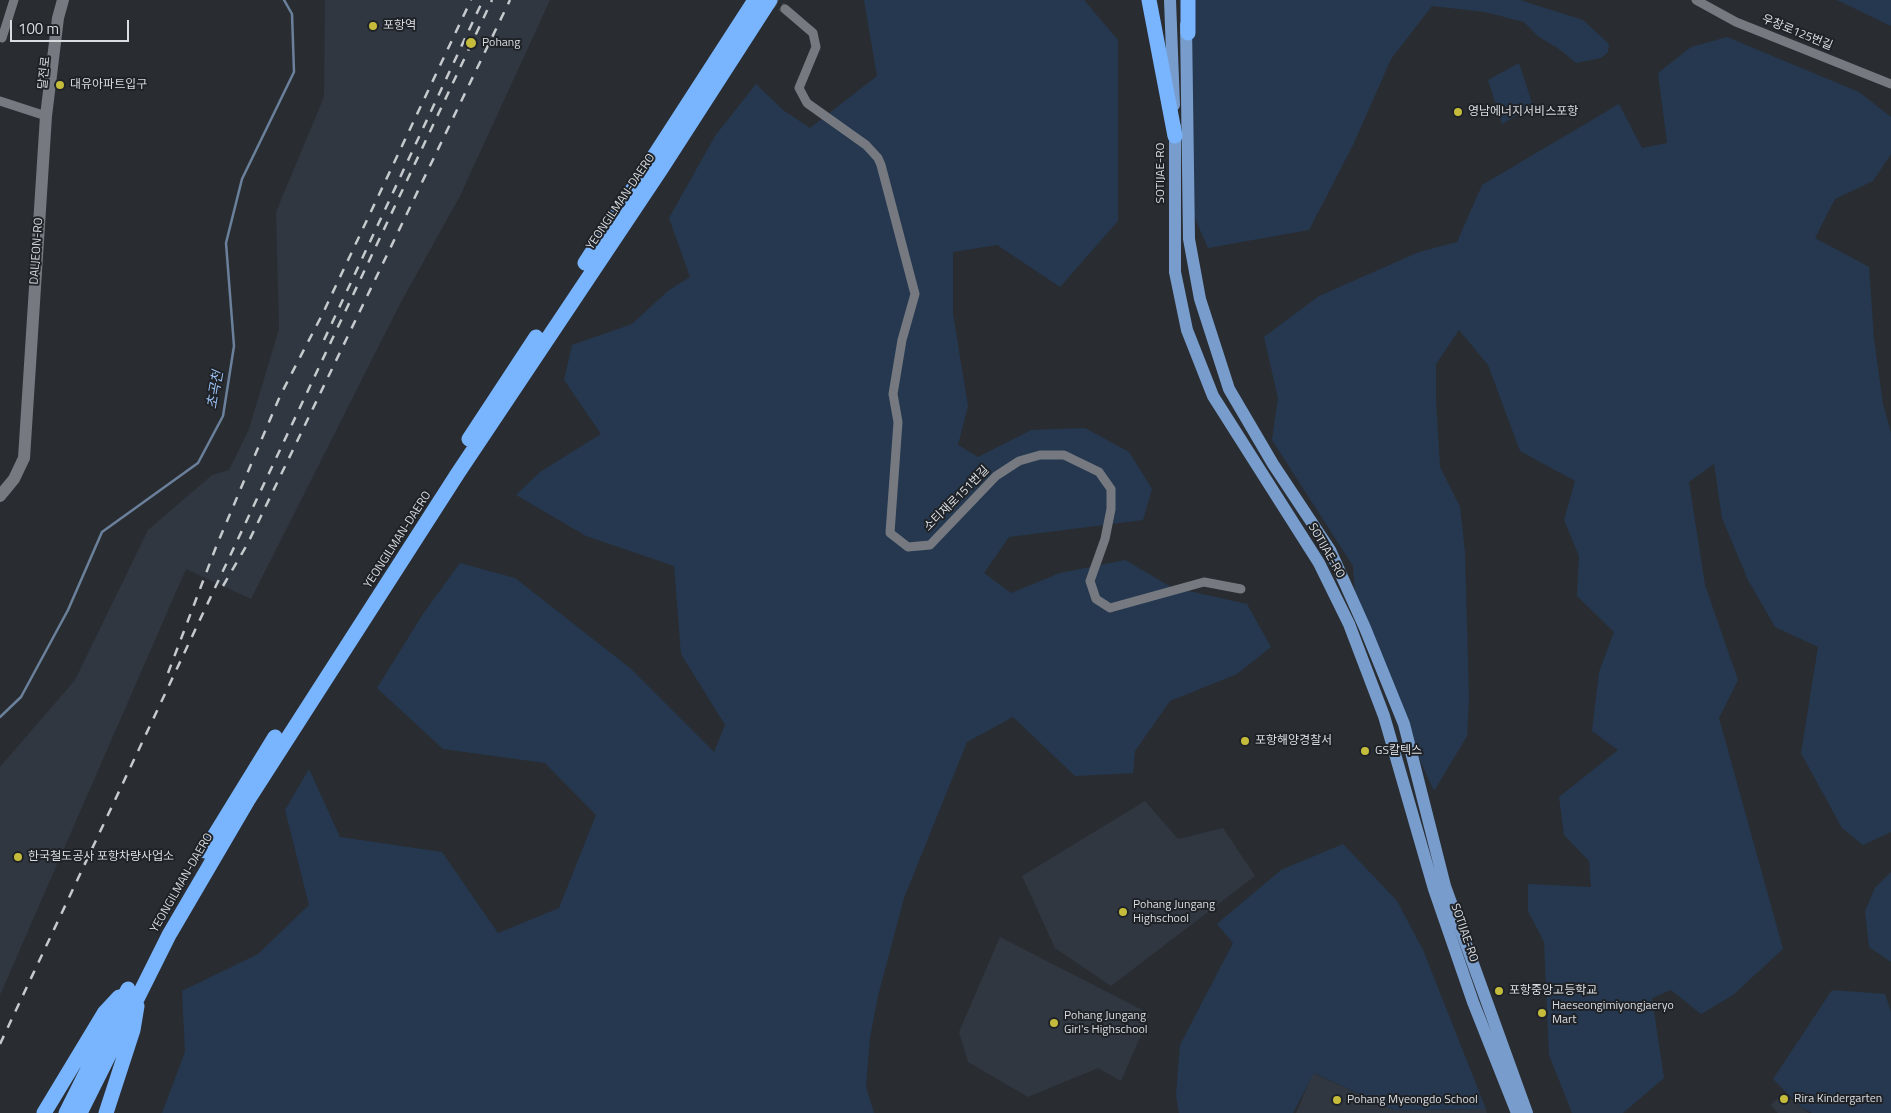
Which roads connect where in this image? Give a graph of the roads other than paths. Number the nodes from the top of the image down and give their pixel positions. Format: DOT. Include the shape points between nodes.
graph roads {
  1 [pos="14,0"];
  2 [pos="55,0"];
  3 [pos="63,0"];
  4 [pos="743,0"];
  5 [pos="755,0"];
  6 [pos="770,0"];
  7 [pos="1149,0"];
  8 [pos="1170,0"];
  9 [pos="1183,0"];
  10 [pos="1188,0"];
  11 [pos="1696,0"];
  12 [pos="783,5"];
  13 [pos="1188,33"];
  14 [pos="1,38"];
  15 [pos="744,38"];
  16 [pos="712,65"];
  17 [pos="1891,84"];
  18 [pos="0,101"];
  19 [pos="46,116"];
  20 [pos="1175,136"];
  21 [pos="0,496"];
  22 [pos="1241,588"];
  23 [pos="135,988"];
  24 [pos="44,1113"];
  25 [pos="66,1113"];
  26 [pos="80,1113"];
  27 [pos="106,1113"];
  28 [pos="1517,1113"];
  29 [pos="1527,1113"];
  1 -- 14 [label="street"];
  2 -- 19 [label="street, 달전로" via="42,103"];
  3 -- 19 [label="street, DALJEON-RO"];
  4 -- 16 [label="highway"];
  5 -- 16 [label="highway, YEONGILMAN-DAERO"];
  6 -- 15 [label="highway, YEONGILMAN-DAERO"];
  7 -- 20 [label="highway"];
  8 -- 20 [label="main road, SOTIJAE-RO"];
  9 -- 13 [label="main road, SOTIJAE-RO"];
  10 -- 13 [label="highway"];
  11 -- 17 [label="street, 우창로125번길" via="1736,22"];
  12 -- 15 [label="highway"];
  12 -- 22 [label="street, 소티재로151번길" via="813,32 816,48 800,88 807,103 866,145 878,158 915,294 902,340 893,394 898,422 890,533 908,548 930,545 996,476 1020,461 1040,456 1064,456 1099,472 1111,489 1105,539 1090,581 1096,599 1110,608 1204,582"];
  13 -- 29 [label="main road, SOTIJAE-RO" via="1189,239 1200,299 1229,389 1273,464 1330,550 1366,628 1404,724 1445,886"];
  15 -- 23 [label="highway, YEONGILMAN-DAERO" via="289,734"];
  16 -- 23 [label="highway, YEONGILMAN-DAERO" via="649,167 244,785 197,864"];
  18 -- 19 [label="street"];
  19 -- 21 [label="street, DALJEON-RO" via="24,458 14,479"];
  20 -- 28 [label="main road, SOTIJAE-RO" via="1175,272 1187,330 1213,396 1319,563 1348,624 1384,716 1434,889 1473,1002"];
  23 -- 24 [label="highway" via="105,1012"];
  23 -- 25 [label="highway, YEONGILMAN-DAERO"];
  23 -- 26 [label="highway, YEONGILMAN-DAERO"];
  23 -- 27 [label="highway" via="133,1030"];
}
